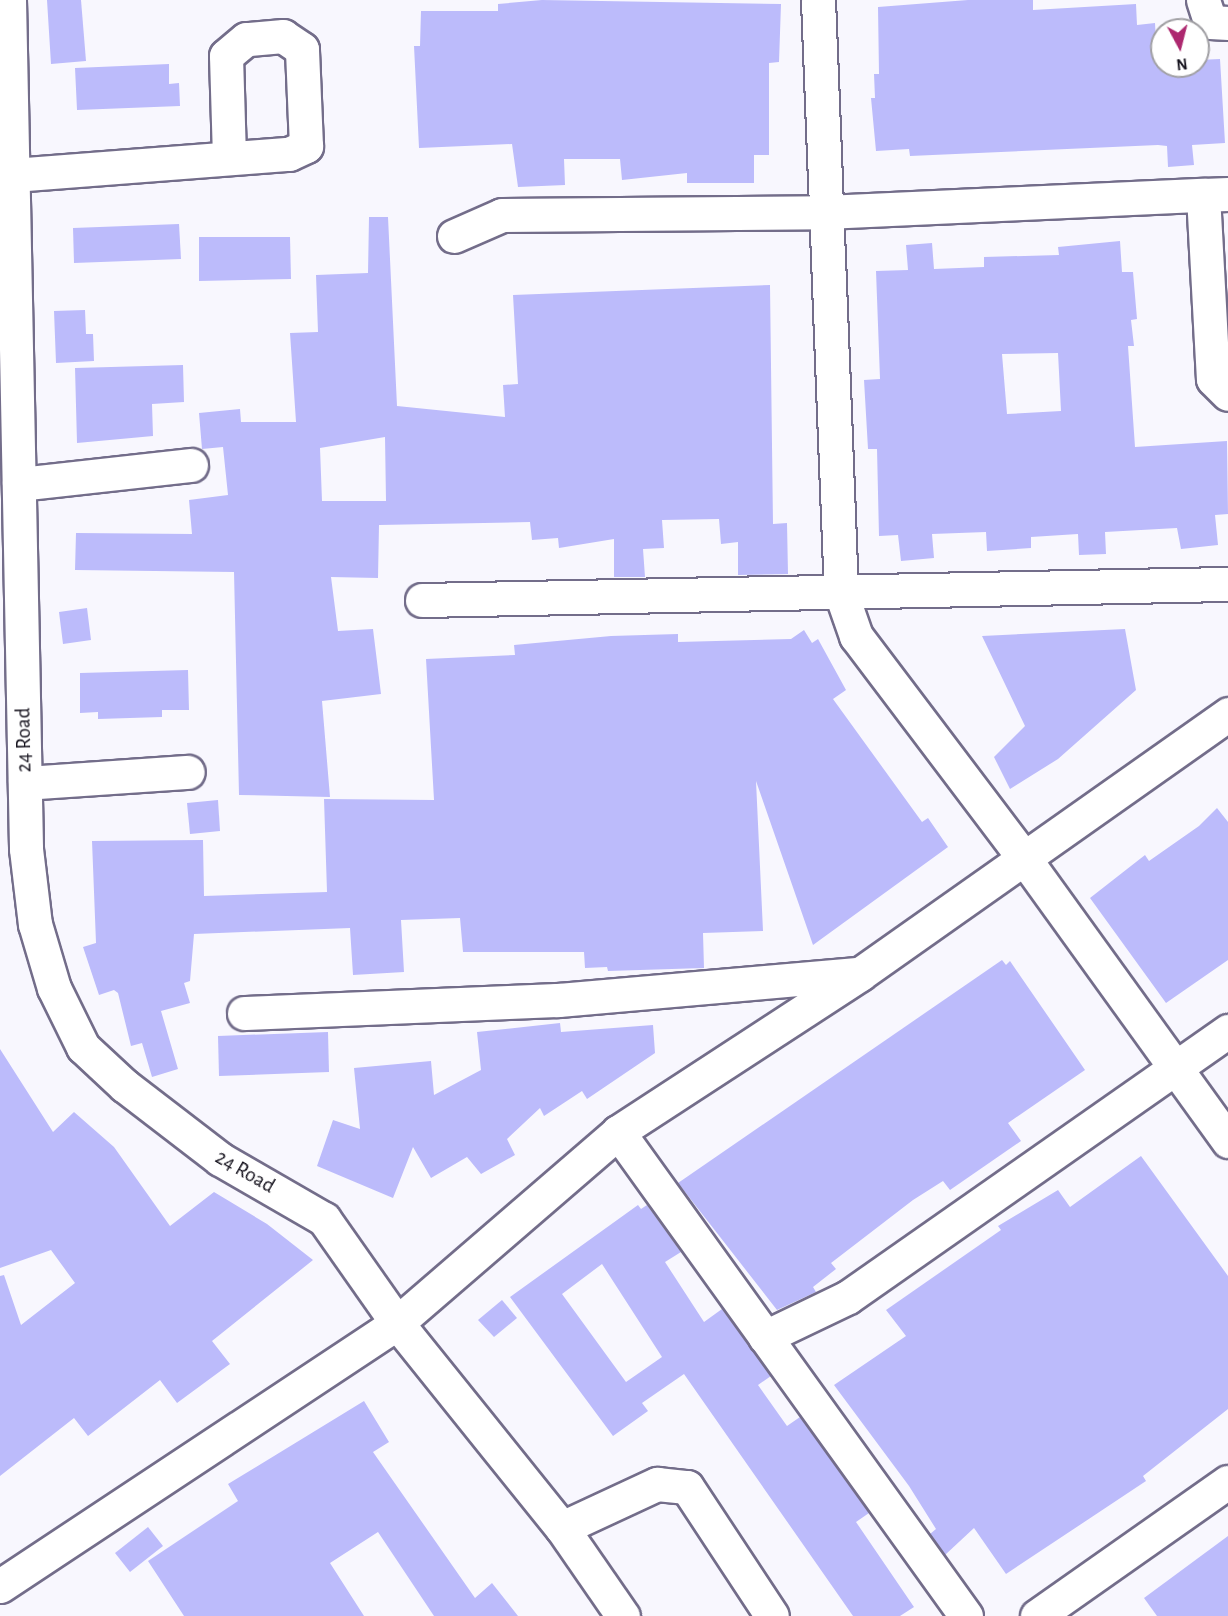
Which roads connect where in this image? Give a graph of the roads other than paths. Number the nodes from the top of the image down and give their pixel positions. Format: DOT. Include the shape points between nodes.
graph roads {
  1 [pos="9,0"];
  2 [pos="818,0"];
  3 [pos="1203,0"];
  4 [pos="1228,23"];
  5 [pos="230,156"];
  6 [pos="13,175"];
  7 [pos="1216,195"];
  8 [pos="825,212"];
  9 [pos="454,236"];
  10 [pos="1228,394"];
  11 [pos="191,465"];
  12 [pos="19,484"];
  13 [pos="1228,584"];
  14 [pos="840,593"];
  15 [pos="422,600"];
  16 [pos="1228,714"];
  17 [pos="188,772"];
  18 [pos="25,783"];
  19 [pos="1024,858"];
  20 [pos="860,974"];
  21 [pos="244,1013"];
  22 [pos="1228,1031"];
  23 [pos="1176,1066"];
  24 [pos="618,1132"];
  25 [pos="1228,1141"];
  26 [pos="397,1323"];
  27 [pos="765,1336"];
  28 [pos="1228,1482"];
  29 [pos="562,1528"];
  30 [pos="0,1586"];
  31 [pos="622,1616"];
  32 [pos="772,1616"];
  33 [pos="966,1616"];
  34 [pos="1037,1616"];
  1 -- 6 [label="street, 24 Road"];
  2 -- 8 [label="street"];
  3 -- 4 [label="street" via="1210,22"];
  5 -- 6 [label="street"];
  6 -- 12 [label="street, 24 Road"];
  7 -- 8 [label="street"];
  7 -- 10 [label="street" via="1213,379"];
  8 -- 9 [label="street" via="502,215"];
  8 -- 14 [label="street"];
  11 -- 12 [label="street"];
  12 -- 18 [label="street, 24 Road"];
  13 -- 14 [label="street"];
  14 -- 15 [label="street"];
  14 -- 19 [label="street" via="856,636"];
  16 -- 19 [label="street"];
  17 -- 18 [label="street"];
  18 -- 26 [label="street, 24 Road" via="35,924 54,988 83,1047 168,1122 220,1159 324,1219"];
  19 -- 20 [label="street"];
  19 -- 23 [label="street"];
  20 -- 21 [label="street" via="558,1000"];
  20 -- 24 [label="street"];
  22 -- 23 [label="street"];
  23 -- 25 [label="street"];
  23 -- 27 [label="street" via="848,1297"];
  24 -- 26 [label="street"];
  24 -- 27 [label="street"];
  26 -- 29 [label="street, 24 Road"];
  26 -- 30 [label="street"];
  27 -- 33 [label="street"];
  28 -- 34 [label="street"];
  29 -- 31 [label="street, 24 Road"];
  29 -- 32 [label="street" via="657,1484 687,1487"];
}
